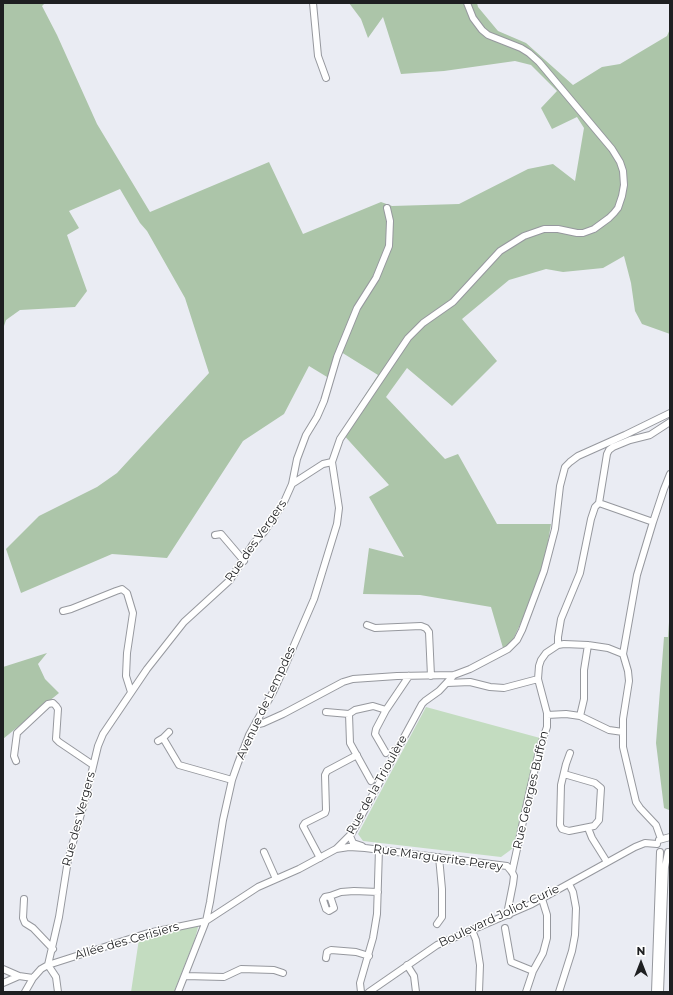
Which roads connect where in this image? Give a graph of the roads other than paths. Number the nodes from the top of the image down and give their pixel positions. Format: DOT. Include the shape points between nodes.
graph roads {
  1 [pos="312,3"];
  2 [pos="467,3"];
  3 [pos="326,78"];
  4 [pos="387,208"];
  5 [pos="670,412"];
  6 [pos="670,422"];
  7 [pos="332,462"];
  8 [pos="670,474"];
  9 [pos="292,484"];
  10 [pos="599,503"];
  11 [pos="653,522"];
  12 [pos="215,535"];
  13 [pos="244,560"];
  14 [pos="63,611"];
  15 [pos="367,625"];
  16 [pos="558,645"];
  17 [pos="588,645"];
  18 [pos="622,654"];
  19 [pos="446,675"];
  20 [pos="454,675"];
  21 [pos="397,676"];
  22 [pos="409,676"];
  23 [pos="431,676"];
  24 [pos="438,676"];
  25 [pos="538,679"];
  26 [pos="447,683"];
  27 [pos="399,691"];
  28 [pos="439,691"];
  29 [pos="131,692"];
  30 [pos="386,710"];
  31 [pos="326,712"];
  32 [pos="349,714"];
  33 [pos="547,715"];
  34 [pos="580,716"];
  35 [pos="256,722"];
  36 [pos="169,732"];
  37 [pos="623,732"];
  38 [pos="386,753"];
  39 [pos="570,753"];
  40 [pos="357,755"];
  41 [pos="16,761"];
  42 [pos="93,765"];
  43 [pos="564,774"];
  44 [pos="232,780"];
  45 [pos="371,781"];
  46 [pos="588,828"];
  47 [pos="350,836"];
  48 [pos="667,839"];
  49 [pos="344,842"];
  50 [pos="657,844"];
  51 [pos="349,847"];
  52 [pos="365,848"];
  53 [pos="336,849"];
  54 [pos="379,849"];
  55 [pos="669,851"];
  56 [pos="264,852"];
  57 [pos="660,852"];
  58 [pos="439,857"];
  59 [pos="320,858"];
  60 [pos="607,862"];
  61 [pos="512,872"];
  62 [pos="276,879"];
  63 [pos="569,884"];
  64 [pos="378,892"];
  65 [pos="330,896"];
  66 [pos="24,899"];
  67 [pos="542,899"];
  68 [pos="208,910"];
  69 [pos="220,912"];
  70 [pos="509,915"];
  71 [pos="206,920"];
  72 [pos="437,924"];
  73 [pos="505,928"];
  74 [pos="472,930"];
  75 [pos="53,949"];
  76 [pos="369,956"];
  77 [pos="326,958"];
  78 [pos="48,965"];
  79 [pos="407,965"];
  80 [pos="3,969"];
  81 [pos="533,971"];
  82 [pos="283,973"];
  83 [pos="20,976"];
  84 [pos="185,976"];
  85 [pos="33,978"];
  86 [pos="3,983"];
  87 [pos="25,992"];
  88 [pos="58,992"];
  89 [pos="178,992"];
  90 [pos="361,992"];
  91 [pos="369,992"];
  92 [pos="416,992"];
  93 [pos="478,992"];
  94 [pos="526,992"];
  95 [pos="559,992"];
  96 [pos="655,992"];
  97 [pos="660,992"];
  1 -- 3 [label="street" via="318,56"];
  2 -- 7 [label="street" via="475,23 488,35 521,48 539,62 612,149 623,171 622,196 614,214 594,229 577,233 558,228 544,229 524,236 500,251 453,302 423,323 408,338 340,439"];
  4 -- 9 [label="street, Rue des Vergers" via="390,222 389,246 376,278 357,308 337,357 324,401 297,459"];
  5 -- 20 [label="street" via="578,456 565,467 555,530 544,571 517,640 502,653"];
  6 -- 10 [label="street" via="650,435 630,440 609,450"];
  7 -- 9 [label="street" via="323,464"];
  7 -- 35 [label="street, Avenue de Lempdes" via="339,508 337,524 314,599 279,679"];
  8 -- 11 [label="street"];
  9 -- 13 [label="street, Rue des Vergers" via="284,502"];
  10 -- 11 [label="street"];
  10 -- 16 [label="street" via="591,519 580,573 561,618"];
  11 -- 18 [label="street" via="637,575"];
  12 -- 13 [label="street" via="221,534"];
  13 -- 29 [label="street, Rue des Vergers" via="230,580 184,622"];
  14 -- 29 [label="street" via="116,591 122,590 127,593 133,613 126,676"];
  15 -- 23 [label="street" via="375,628 426,628 429,632"];
  16 -- 17 [label="street"];
  16 -- 25 [label="street, Rue Georges Buffon" via="541,660"];
  17 -- 18 [label="street" via="608,648"];
  17 -- 34 [label="street" via="584,670 584,699"];
  18 -- 37 [label="street" via="629,681"];
  19 -- 20 [label="street"];
  19 -- 24 [label="street"];
  19 -- 26 [label="street"];
  20 -- 26 [label="street, Rue de la Trioulère"];
  21 -- 22 [label="street"];
  21 -- 27 [label="street"];
  21 -- 35 [label="street" via="343,682 263,723"];
  22 -- 23 [label="street"];
  22 -- 27 [label="street"];
  23 -- 24 [label="street"];
  24 -- 28 [label="street" via="441,682"];
  25 -- 26 [label="street" via="504,688 470,682"];
  25 -- 33 [label="street, Rue Georges Buffon"];
  26 -- 28 [label="street, Rue de la Trioulère"];
  27 -- 30 [label="street"];
  28 -- 47 [label="street, Rue de la Trioulère" via="422,704"];
  29 -- 42 [label="street, Rue des Vergers" via="103,734"];
  30 -- 32 [label="street" via="373,706"];
  30 -- 38 [label="street" via="375,734"];
  31 -- 32 [label="street"];
  32 -- 40 [label="street" via="350,742"];
  33 -- 34 [label="street"];
  33 -- 61 [label="street, Rue Georges Buffon" via="547,727"];
  34 -- 37 [label="street" via="610,730"];
  35 -- 44 [label="street, Avenue de Lempdes"];
  36 -- 44 [label="street" via="160,739 179,765"];
  37 -- 48 [label="street" via="623,747 636,802"];
  39 -- 43 [label="street"];
  40 -- 45 [label="street"];
  40 -- 59 [label="street" via="327,771 325,813 303,826"];
  41 -- 42 [label="street" via="14,756 17,733 48,704 53,704 58,709 56,739"];
  42 -- 75 [label="street, Rue des Vergers" via="68,860"];
  43 -- 46 [label="street" via="560,796 560,825 562,829 569,831"];
  43 -- 46 [label="street" via="595,783 601,788 599,820"];
  44 -- 68 [label="street, Avenue de Lempdes" via="222,820"];
  46 -- 60 [label="street"];
  47 -- 49 [label="street, Rue de la Trioulère"];
  47 -- 52 [label="street, Rue Marguerite Perey" via="353,843"];
  48 -- 50 [label="street"];
  49 -- 51 [label="street"];
  49 -- 53 [label="street, Rue de la Trioulère"];
  50 -- 57 [label="street"];
  50 -- 60 [label="street, Boulevard Joliot Curie" via="640,844"];
  51 -- 52 [label="street, Rue Marguerite Perey"];
  51 -- 53 [label="street, Rue Marguerite Perey"];
  52 -- 54 [label="street, Rue Marguerite Perey"];
  53 -- 59 [label="street, Rue de la Trioulère"];
  54 -- 58 [label="street, Rue Marguerite Perey"];
  54 -- 64 [label="street"];
  55 -- 57 [label="street"];
  55 -- 97 [label="street" via="665,867"];
  56 -- 62 [label="street"];
  57 -- 96 [label="street"];
  58 -- 61 [label="street, Rue Marguerite Perey" via="507,866"];
  58 -- 72 [label="street" via="442,917"];
  59 -- 62 [label="street, Rue de la Trioulère"];
  60 -- 63 [label="street, Boulevard Joliot Curie"];
  61 -- 70 [label="street, Rue Marguerite Perey" via="514,876"];
  62 -- 69 [label="street, Rue de la Trioulère" via="248,893"];
  63 -- 67 [label="street, Boulevard Joliot Curie"];
  63 -- 95 [label="street" via="574,896 575,935"];
  64 -- 65 [label="street" via="354,890"];
  64 -- 76 [label="street"];
  66 -- 75 [label="street" via="25,923"];
  67 -- 70 [label="street, Boulevard Joliot Curie"];
  67 -- 81 [label="street" via="548,931 543,953"];
  68 -- 69 [label="street"];
  68 -- 71 [label="street, Avenue de Lempdes"];
  69 -- 71 [label="street, Rue de la Trioulère"];
  70 -- 74 [label="street, Boulevard Joliot Curie"];
  71 -- 78 [label="street, Allée des Cerisiers" via="148,934"];
  71 -- 84 [label="street, Avenue de Lempdes"];
  73 -- 81 [label="street" via="511,962"];
  74 -- 79 [label="street, Boulevard Joliot Curie" via="437,945"];
  74 -- 93 [label="street" via="480,965"];
  75 -- 78 [label="street, Rue des Vergers"];
  76 -- 77 [label="street" via="331,950 327,952"];
  76 -- 90 [label="street" via="360,983"];
  78 -- 85 [label="street"];
  78 -- 88 [label="street" via="56,977"];
  79 -- 91 [label="street, Boulevard Joliot Curie"];
  79 -- 92 [label="street" via="414,976"];
  80 -- 83 [label="street"];
  81 -- 94 [label="street"];
  82 -- 84 [label="street" via="274,970 241,969 224,977"];
  83 -- 85 [label="street"];
  83 -- 86 [label="street"];
  84 -- 89 [label="street, Avenue de Lempdes"];
  85 -- 87 [label="street"];
}
